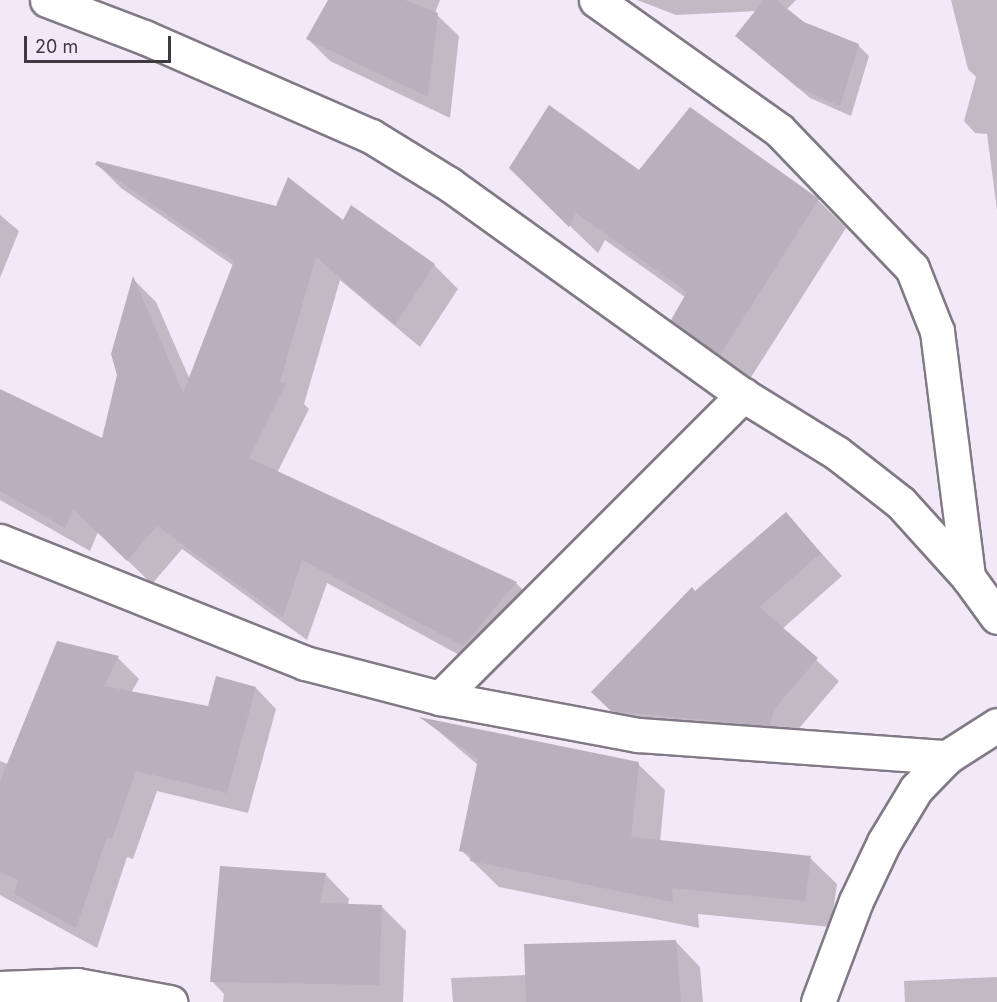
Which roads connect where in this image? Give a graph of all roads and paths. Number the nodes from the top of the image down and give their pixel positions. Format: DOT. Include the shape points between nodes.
graph roads {
  1 [pos="47,0"];
  2 [pos="596,0"];
  3 [pos="743,395"];
  4 [pos="0,542"];
  5 [pos="968,577"];
  6 [pos="997,617"];
  7 [pos="440,698"];
  8 [pos="997,725"];
  9 [pos="947,758"];
  10 [pos="0,988"];
  11 [pos="170,1002"];
  12 [pos="818,1002"];
  1 -- 3 [label="street" via="144,37 371,136 449,184"];
  2 -- 5 [label="street" via="779,130 912,268 937,331"];
  3 -- 5 [label="street" via="837,453 901,503"];
  3 -- 7 [label="street"];
  4 -- 7 [label="street" via="305,663"];
  5 -- 6 [label="street"];
  7 -- 9 [label="street" via="638,735"];
  8 -- 9 [label="street"];
  9 -- 12 [label="street" via="916,789 884,842 856,901"];
  10 -- 11 [label="street" via="77,985"];
}
